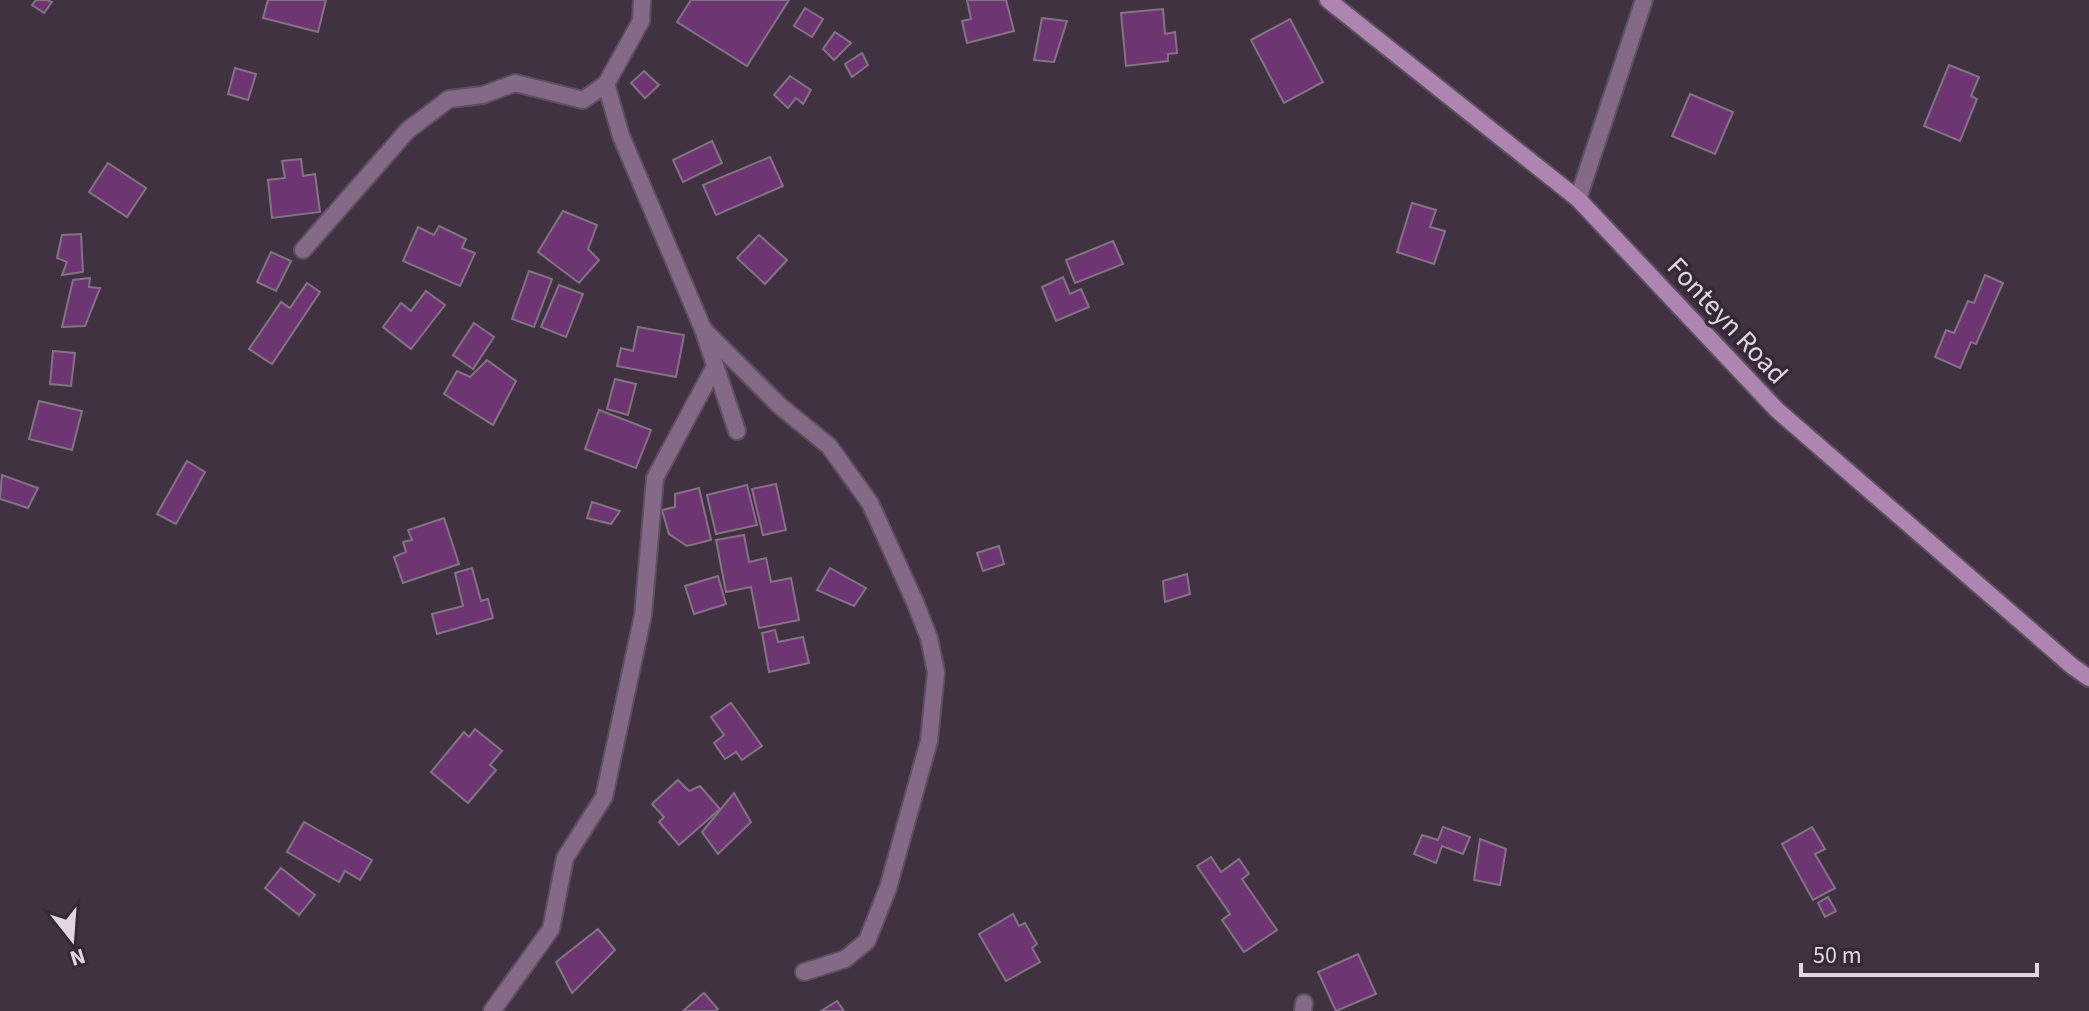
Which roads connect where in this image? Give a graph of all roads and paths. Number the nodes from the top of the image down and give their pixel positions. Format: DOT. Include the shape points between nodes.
graph roads {
  1 [pos="642,0"];
  2 [pos="1328,0"];
  3 [pos="1644,0"];
  4 [pos="606,84"];
  5 [pos="1578,199"];
  6 [pos="303,250"];
  7 [pos="703,329"];
  8 [pos="715,366"];
  9 [pos="737,431"];
  10 [pos="2089,678"];
  11 [pos="804,972"];
  12 [pos="492,1011"];
  1 -- 4 [label="street" via="641,21"];
  2 -- 5 [label="street, Fonteyn Road"];
  3 -- 5 [label="street"];
  4 -- 6 [label="street" via="583,100 515,83 483,95 449,99 408,130"];
  4 -- 7 [label="street" via="621,136"];
  5 -- 10 [label="street, Fonteyn Road" via="1777,410"];
  7 -- 8 [label="street"];
  7 -- 11 [label="street" via="780,406 829,446 870,503 915,602 936,672 929,741 888,888 867,941 845,959"];
  8 -- 9 [label="street"];
  8 -- 12 [label="street" via="655,478 643,615 604,797 565,858 551,929"];
}
